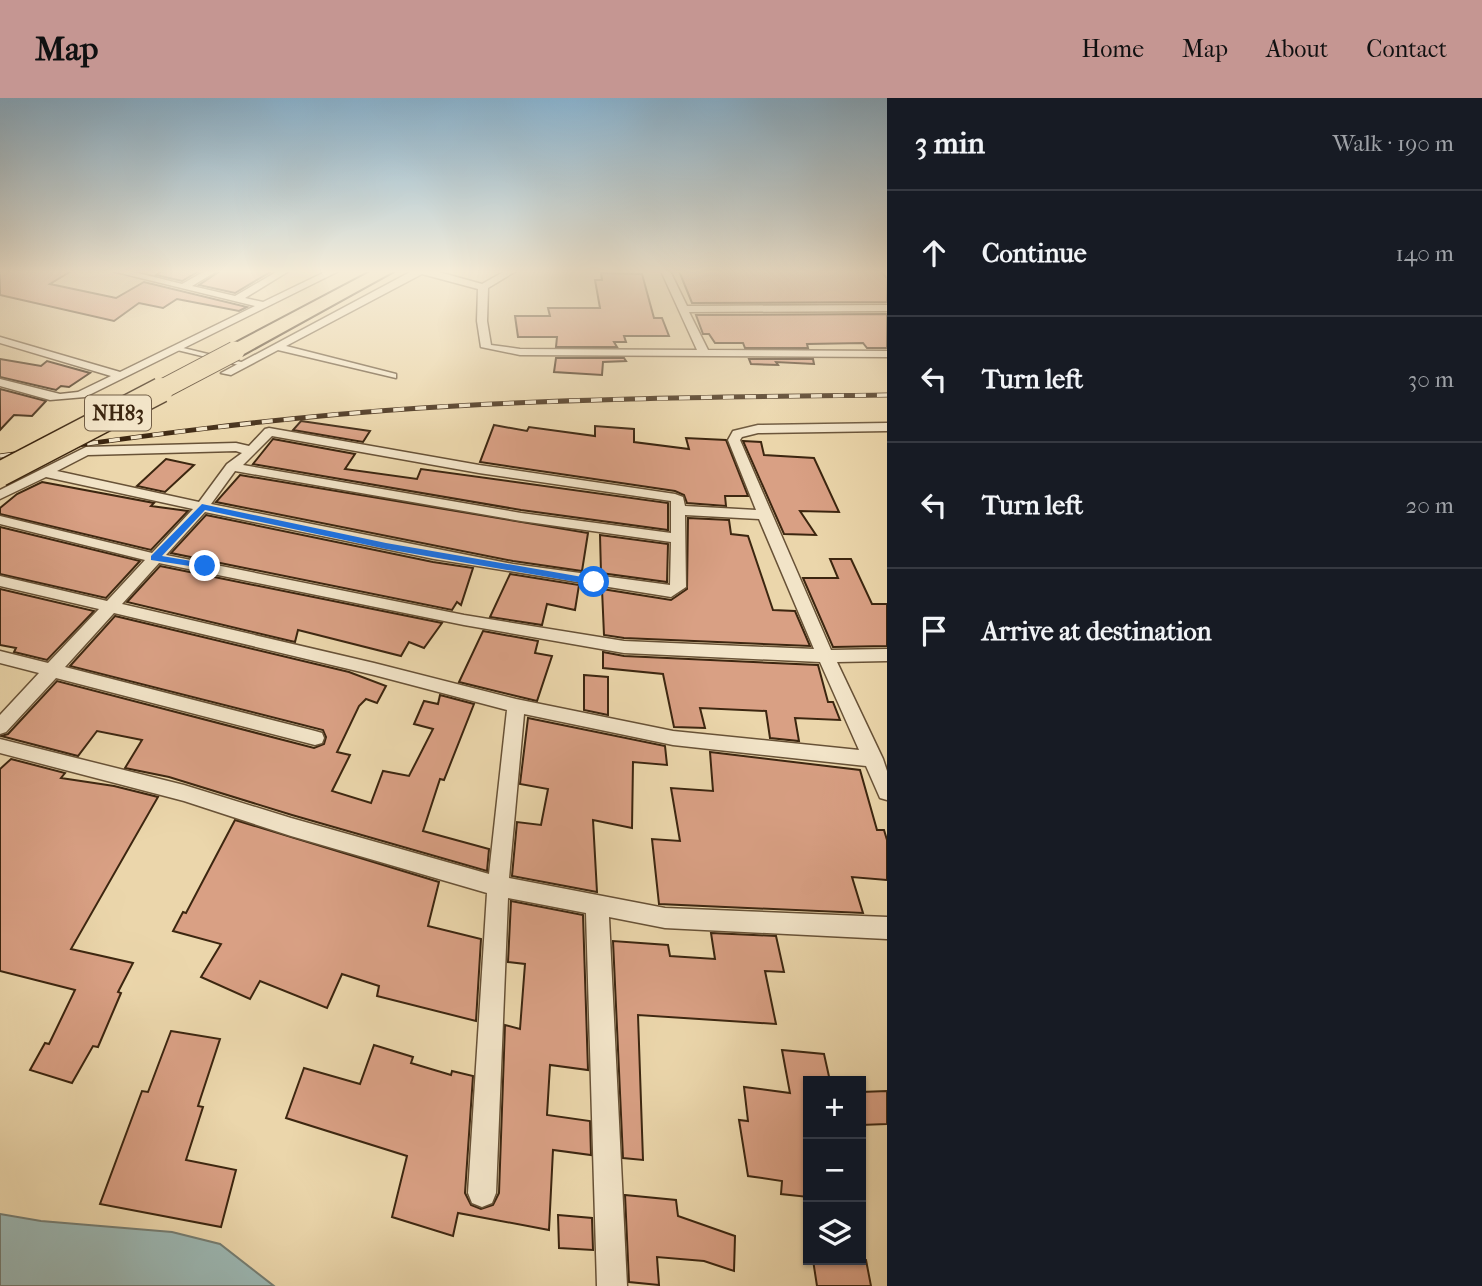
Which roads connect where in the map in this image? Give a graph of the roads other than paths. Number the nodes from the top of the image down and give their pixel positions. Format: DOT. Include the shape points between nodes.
graph roads {
  1 [pos="222,326"];
  2 [pos="248,326"];
  3 [pos="281,326"];
  4 [pos="317,326"];
  5 [pos="483,326"];
  6 [pos="692,326"];
  7 [pos="0,340"];
  8 [pos="279,347"];
  9 [pos="176,348"];
  10 [pos="704,353"];
  11 [pos="887,354"];
  12 [pos="243,365"];
  13 [pos="227,373"];
  14 [pos="119,375"];
  15 [pos="392,376"];
  16 [pos="0,382"];
  17 [pos="887,427"];
  18 [pos="0,452"];
  19 [pos="249,454"];
  20 [pos="232,467"];
  21 [pos="43,472"];
  22 [pos="0,474"];
  23 [pos="0,495"];
  24 [pos="202,507"];
  25 [pos="678,510"];
  26 [pos="764,515"];
  27 [pos="0,520"];
  28 [pos="678,539"];
  29 [pos="155,558"];
  30 [pos="0,581"];
  31 [pos="108,608"];
  32 [pos="887,655"];
  33 [pos="827,656"];
  34 [pos="0,657"];
  35 [pos="52,672"];
  36 [pos="516,706"];
  37 [pos="0,727"];
  38 [pos="316,738"];
  39 [pos="0,746"];
  40 [pos="874,759"];
  41 [pos="887,792"];
  42 [pos="498,886"];
  43 [pos="597,905"];
  44 [pos="887,928"];
  45 [pos="482,1193"];
  46 [pos="612,1286"];
  1 -- 9 [label="street"];
  2 -- 18 [label="highway, NH83"];
  3 -- 22 [label="highway, NH83, bridge"];
  4 -- 8 [label="street"];
  5 -- 10 [label="street" via="486,347 520,352"];
  6 -- 10 [label="street"];
  7 -- 14 [label="street"];
  8 -- 12 [label="street"];
  8 -- 15 [label="street"];
  9 -- 12 [label="lane"];
  9 -- 14 [label="street"];
  10 -- 11 [label="street"];
  12 -- 13 [label="street"];
  14 -- 16 [label="street" via="66,399"];
  17 -- 26 [label="street" via="758,429 737,434 734,440"];
  19 -- 20 [label="street"];
  19 -- 21 [label="street" via="236,447 86,451"];
  19 -- 25 [label="street" via="269,432 675,498"];
  20 -- 24 [label="street"];
  20 -- 28 [label="street"];
  21 -- 23 [label="street"];
  21 -- 24 [label="street"];
  24 -- 28 [label="street" via="386,546 670,592 678,587"];
  24 -- 29 [label="street"];
  25 -- 26 [label="street"];
  25 -- 28 [label="street"];
  26 -- 33 [label="street"];
  27 -- 29 [label="street"];
  29 -- 31 [label="street"];
  29 -- 33 [label="street" via="624,647"];
  30 -- 31 [label="street"];
  31 -- 35 [label="street"];
  31 -- 36 [label="street"];
  32 -- 33 [label="street"];
  33 -- 40 [label="street"];
  34 -- 35 [label="street"];
  35 -- 37 [label="street"];
  35 -- 38 [label="street"];
  36 -- 40 [label="street" via="673,738"];
  36 -- 42 [label="street"];
  39 -- 42 [label="street" via="184,793"];
  40 -- 41 [label="street"];
  42 -- 43 [label="street"];
  42 -- 45 [label="street"];
  43 -- 44 [label="street" via="665,918"];
  43 -- 46 [label="street"];
}
